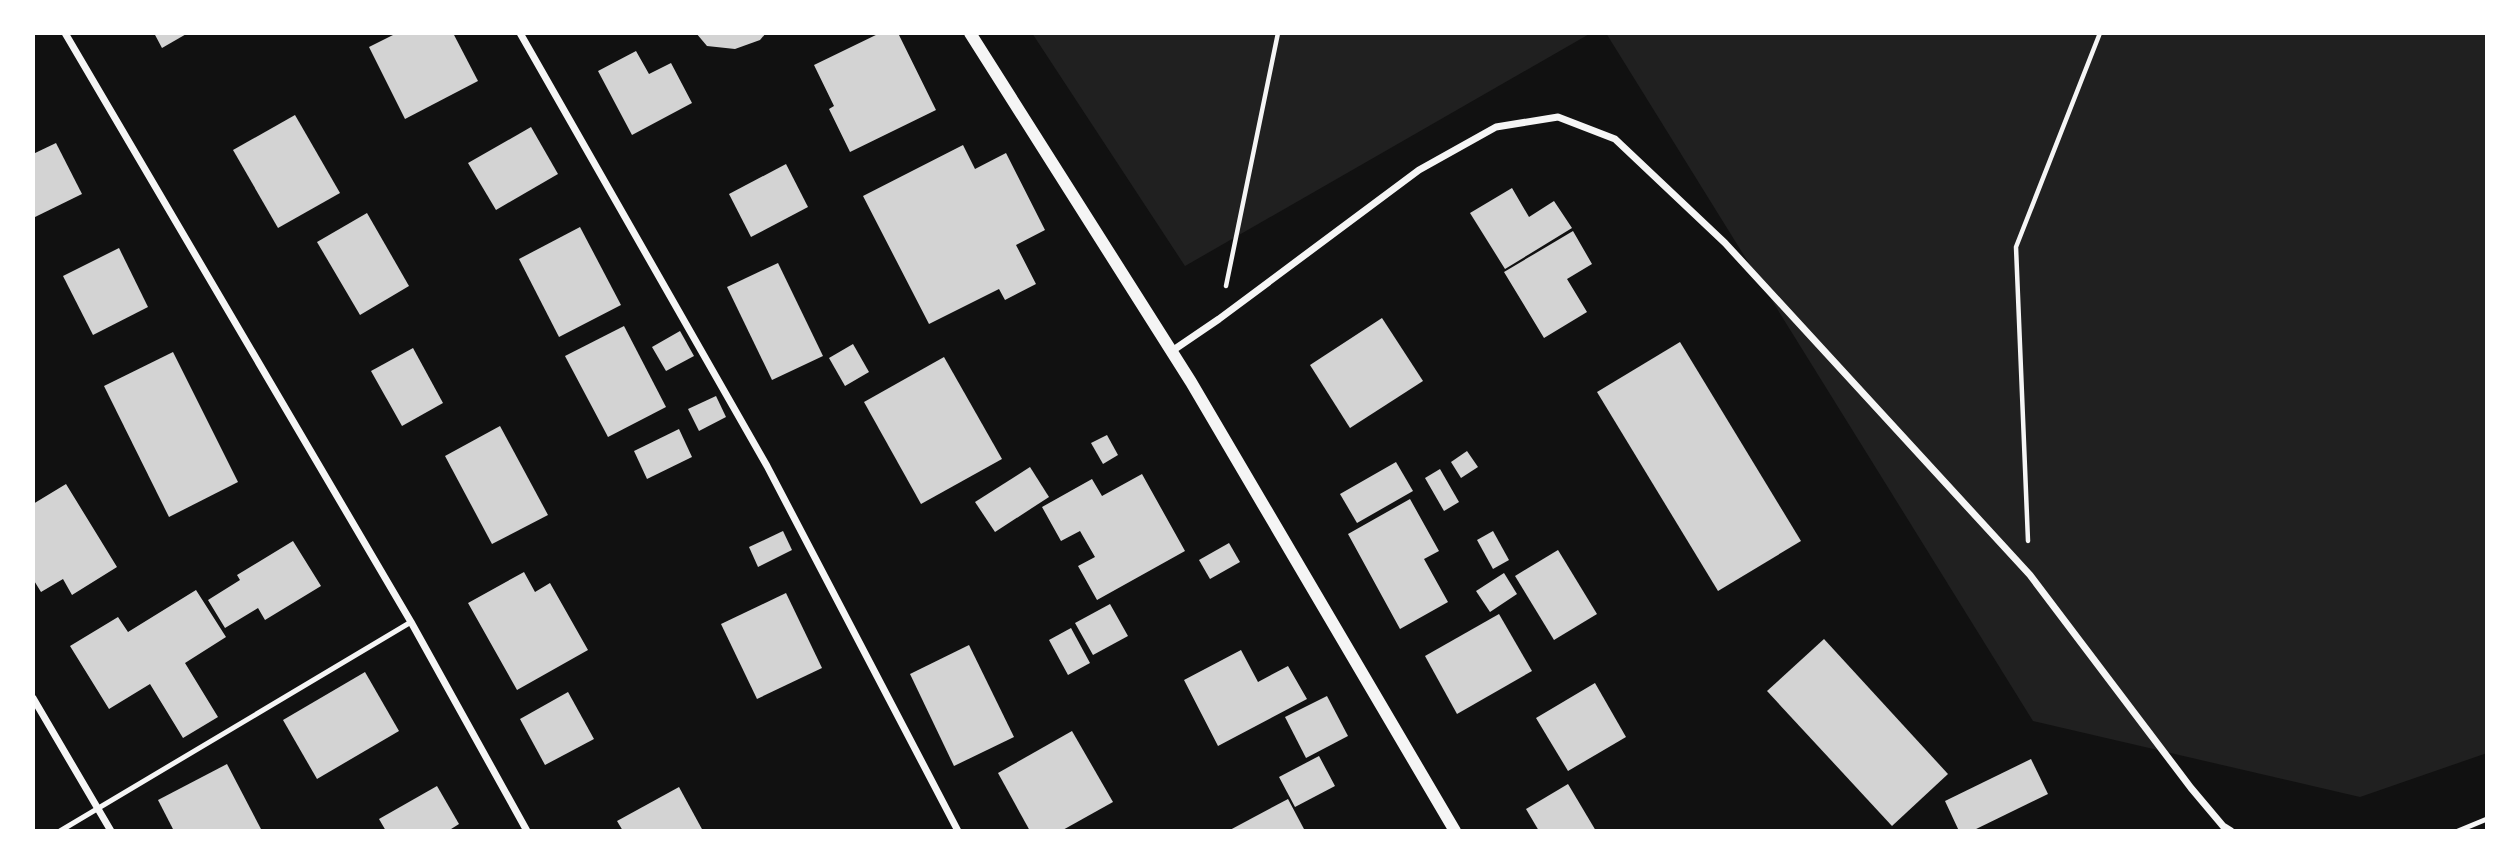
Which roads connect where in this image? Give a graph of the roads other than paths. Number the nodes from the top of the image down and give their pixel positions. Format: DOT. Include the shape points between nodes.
graph roads {
  1 [pos="65,33"];
  2 [pos="520,33"];
  3 [pos="970,33"];
  4 [pos="1172,351"];
  5 [pos="411,622"];
  6 [pos="33,698"];
  7 [pos="98,807"];
  8 [pos="2487,819"];
  9 [pos="60,831"];
  10 [pos="111,831"];
  11 [pos="527,831"];
  12 [pos="958,831"];
  13 [pos="1455,831"];
  14 [pos="2231,831"];
  15 [pos="2458,831"];
  1 -- 5 [label="street"];
  2 -- 12 [label="street" via="767,466"];
  3 -- 4 [label="street"];
  4 -- 13 [label="street"];
  4 -- 14 [label="street" via="1419,170 1496,127 1558,117 1615,139 1715,234 2030,575 2191,788"];
  5 -- 7 [label="lane"];
  5 -- 11 [label="street"];
  6 -- 7 [label="street"];
  7 -- 9 [label="lane"];
  7 -- 10 [label="street"];
  8 -- 15 [label="lane"];
}
